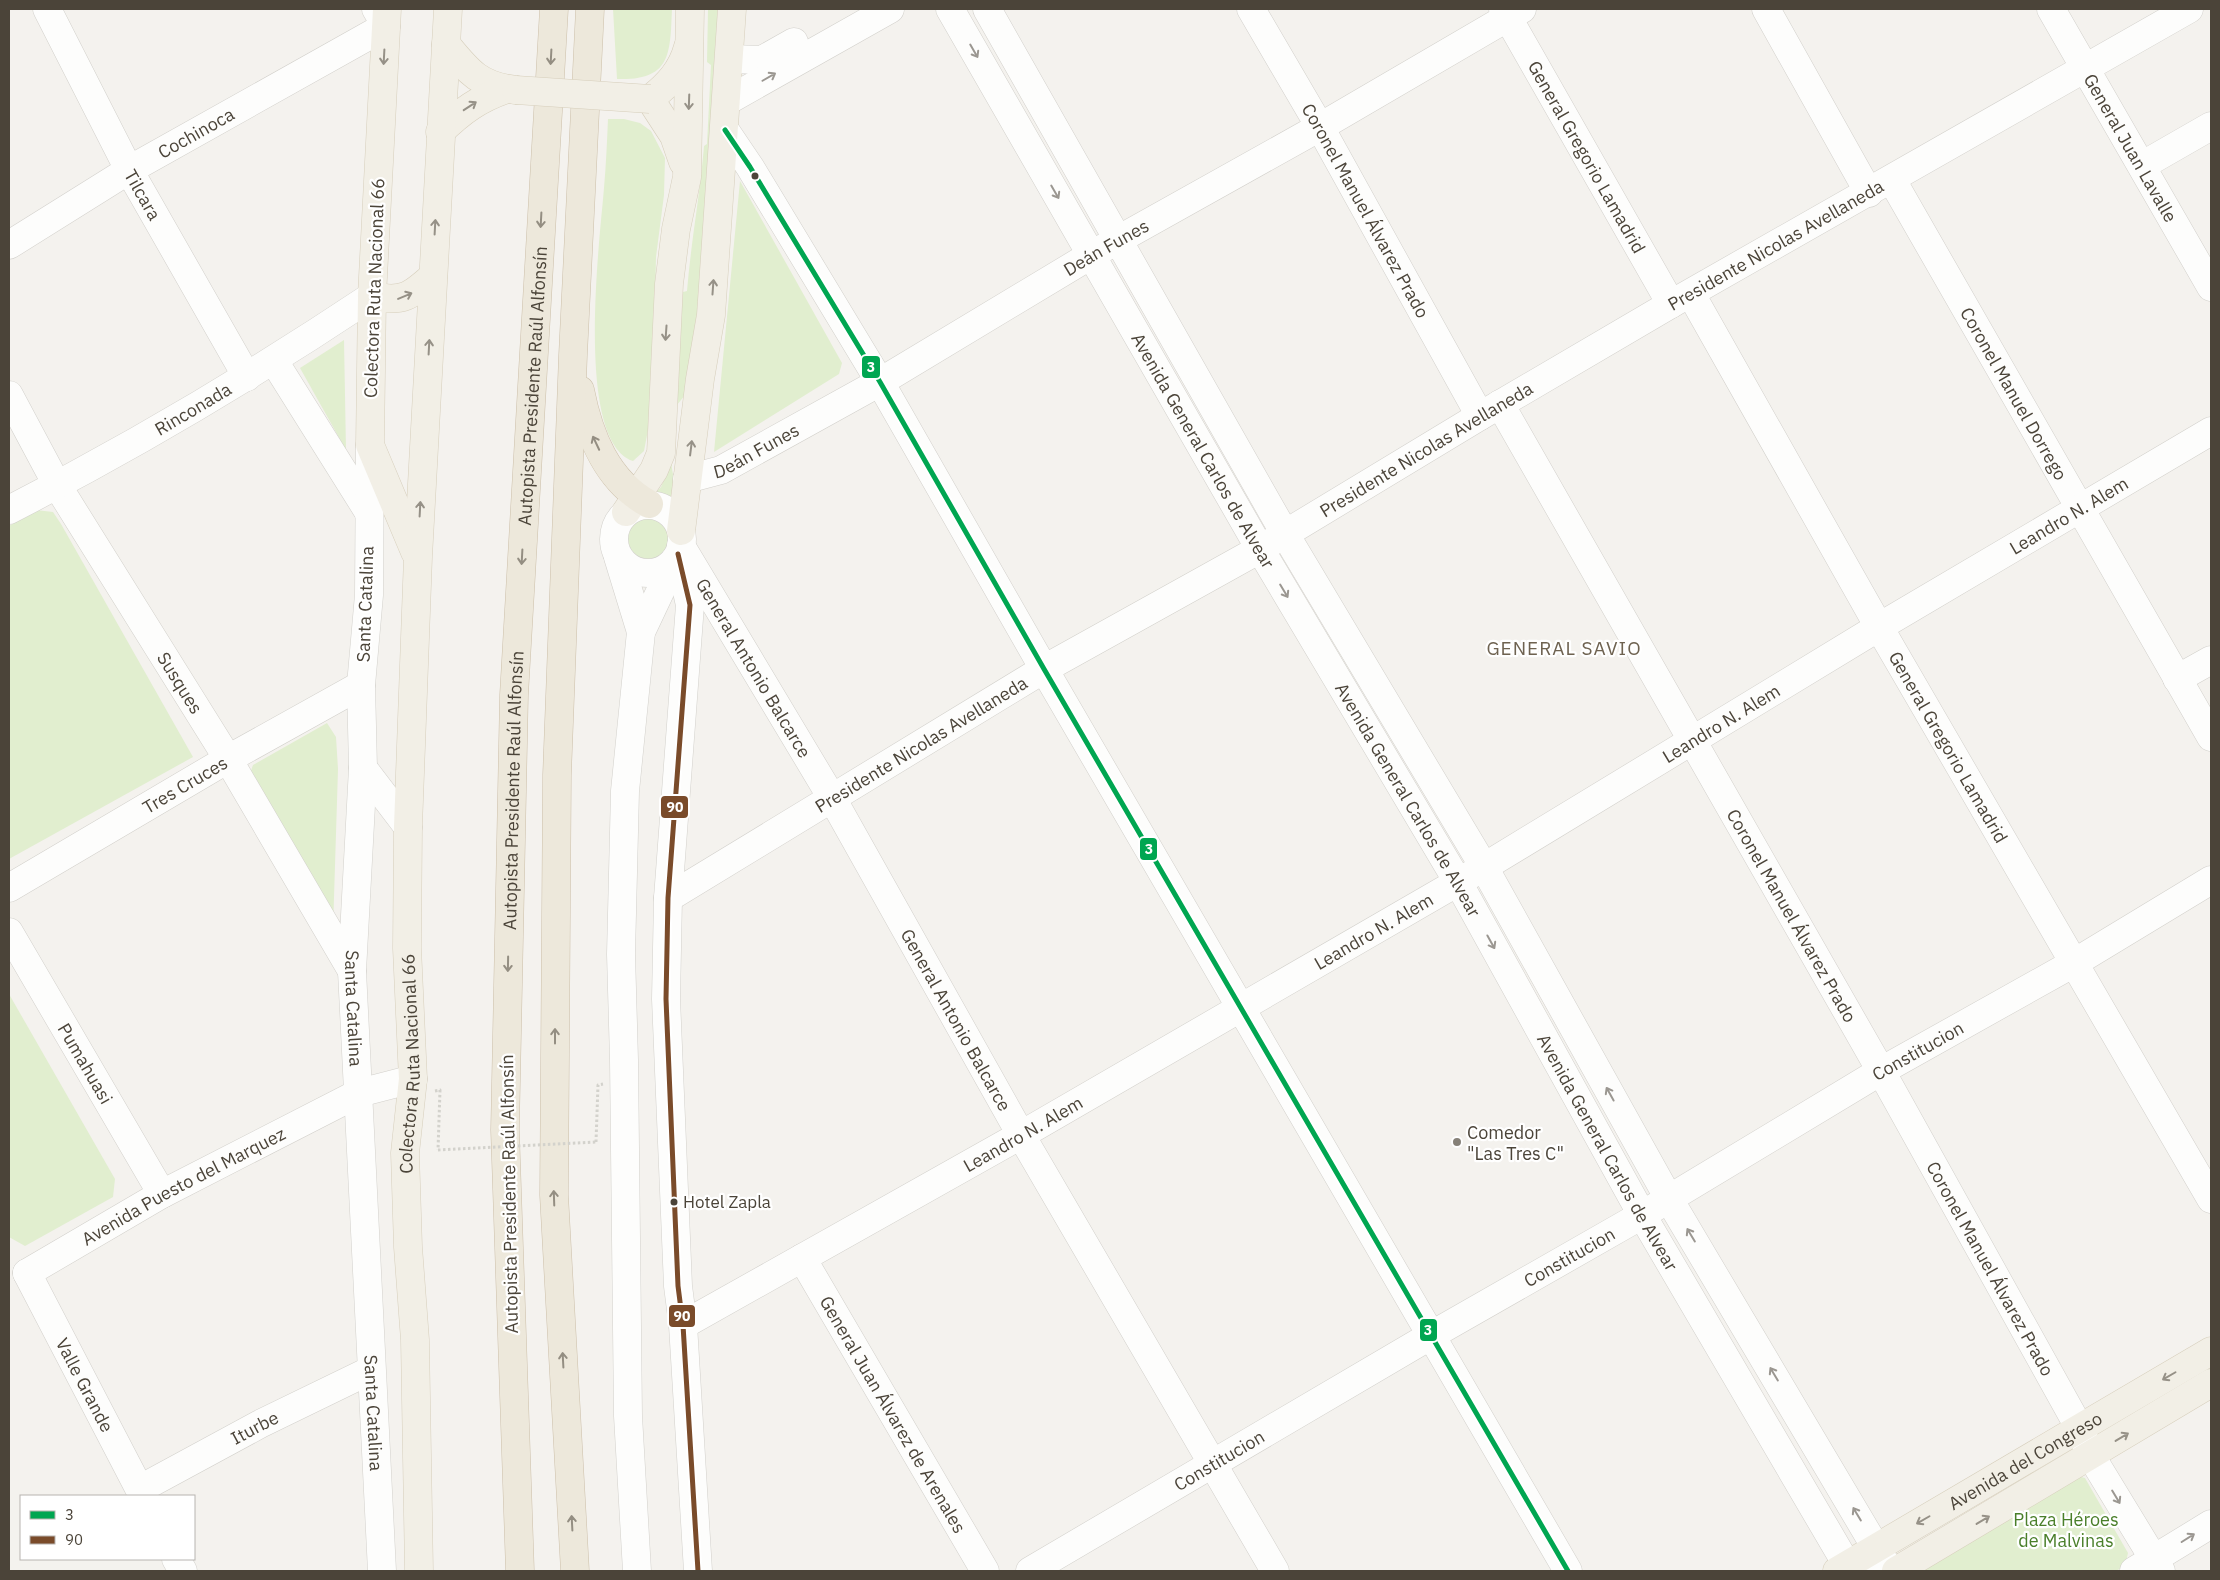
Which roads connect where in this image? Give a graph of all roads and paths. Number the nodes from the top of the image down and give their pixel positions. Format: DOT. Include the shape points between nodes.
graph roads {
  1 [pos="47,9"];
  2 [pos="448,9"];
  3 [pos="554,9"];
  4 [pos="590,9"];
  5 [pos="690,9"];
  6 [pos="732,9"];
  7 [pos="852,9"];
  8 [pos="890,9"];
  9 [pos="950,9"];
  10 [pos="987,9"];
  11 [pos="1250,9"];
  12 [pos="1766,9"];
  13 [pos="2051,9"];
  14 [pos="2189,9"];
  15 [pos="1511,12"];
  16 [pos="383,14"];
  17 [pos="691,36"];
  18 [pos="446,44"];
  19 [pos="730,59"];
  20 [pos="2085,69"];
  21 [pos="512,89"];
  22 [pos="650,99"];
  23 [pos="727,101"];
  24 [pos="2211,126"];
  25 [pos="1320,127"];
  26 [pos="725,130"];
  27 [pos="440,132"];
  28 [pos="2142,166"];
  29 [pos="129,170"];
  30 [pos="687,177"];
  31 [pos="1880,186"];
  32 [pos="1117,240"];
  33 [pos="9,245"];
  34 [pos="1091,255"];
  35 [pos="433,276"];
  36 [pos="2211,287"];
  37 [pos="372,296"];
  38 [pos="1681,299"];
  39 [pos="573,355"];
  40 [pos="274,361"];
  41 [pos="247,377"];
  42 [pos="880,382"];
  43 [pos="9,395"];
  44 [pos="1490,410"];
  45 [pos="2211,431"];
  46 [pos="370,445"];
  47 [pos="608,467"];
  48 [pos="654,470"];
  49 [pos="687,479"];
  50 [pos="57,485"];
  51 [pos="637,505"];
  52 [pos="2081,507"];
  53 [pos="9,510"];
  54 [pos="368,511"];
  55 [pos="1285,534"];
  56 [pos="679,548"];
  57 [pos="1260,550"];
  58 [pos="618,557"];
  59 [pos="418,558"];
  60 [pos="1879,627"];
  61 [pos="641,632"];
  62 [pos="2211,660"];
  63 [pos="1044,668"];
  64 [pos="2177,679"];
  65 [pos="361,685"];
  66 [pos="2211,737"];
  67 [pos="1691,740"];
  68 [pos="228,759"];
  69 [pos="364,768"];
  70 [pos="832,798"];
  71 [pos="408,827"];
  72 [pos="1484,867"];
  73 [pos="2211,880"];
  74 [pos="1458,882"];
  75 [pos="9,888"];
  76 [pos="668,898"];
  77 [pos="9,932"];
  78 [pos="2074,963"];
  79 [pos="352,971"];
  80 [pos="1240,1008"];
  81 [pos="1881,1071"];
  82 [pos="422,1085"];
  83 [pos="360,1094"];
  84 [pos="1021,1135"];
  85 [pos="596,1142"];
  86 [pos="162,1194"];
  87 [pos="1669,1199"];
  88 [pos="2211,1199"];
  89 [pos="1642,1216"];
  90 [pos="802,1258"];
  91 [pos="18,1268"];
  92 [pos="683,1325"];
  93 [pos="1430,1336"];
  94 [pos="2211,1351"];
  95 [pos="371,1370"];
  96 [pos="2211,1382"];
  97 [pos="2080,1429"];
  98 [pos="2091,1456"];
  99 [pos="1211,1463"];
  100 [pos="141,1492"];
  101 [pos="2211,1524"];
  102 [pos="1878,1559"];
  103 [pos="177,1560"];
  104 [pos="2149,1567"];
  105 [pos="1842,1568"];
  106 [pos="183,1571"];
  107 [pos="382,1571"];
  108 [pos="419,1571"];
  109 [pos="520,1571"];
  110 [pos="575,1571"];
  111 [pos="637,1571"];
  112 [pos="698,1571"];
  113 [pos="986,1571"];
  114 [pos="1030,1571"];
  115 [pos="1275,1571"];
  116 [pos="1568,1571"];
  117 [pos="1890,1571"];
  118 [pos="1896,1571"];
  1 -- 29 [label="street, Tilcara"];
  2 -- 18 [label="main road, Colectora Ruta Nacional 66"];
  3 -- 109 [label="highway, Autopista Presidente Raúl Alfonsín, one-way" via="514,685 504,1130"];
  4 -- 39 [label="highway"];
  5 -- 17 [label="main road"];
  6 -- 19 [label="main road"];
  7 -- 19 [label="street" via="762,60"];
  23 -- 8 [label="street, one-way"];
  9 -- 34 [label="street, Avenida General Carlos de Alvear, one-way"];
  10 -- 32 [label="street, Avenida General Carlos de Alvear"];
  11 -- 25 [label="street, Coronel Manuel Álvarez Prado"];
  12 -- 31 [label="street, Coronel Manuel Dorrego"];
  13 -- 20 [label="street, General Juan Lavalle"];
  14 -- 20 [label="street, Presidente Nicolas Avellaneda"];
  15 -- 25 [label="street, Deán Funes"];
  15 -- 38 [label="street, General Gregorio Lamadrid"];
  16 -- 29 [label="street, Cochinoca"];
  16 -- 37 [label="main road, Colectora Ruta Nacional 66, one-way"];
  17 -- 22 [label="main road" via="678,71"];
  17 -- 30 [label="main road, one-way"];
  18 -- 21 [label="main road" via="470,74"];
  18 -- 27 [label="main road, Colectora Ruta Nacional 66"];
  19 -- 23 [label="main road"];
  20 -- 28 [label="street, General Juan Lavalle"];
  20 -- 31 [label="street, Presidente Nicolas Avellaneda"];
  21 -- 22 [label="main road, bridge"];
  27 -- 21 [label="main road, one-way" via="466,108 487,96"];
  22 -- 30 [label="main road" via="674,136"];
  23 -- 26 [label="main road"];
  24 -- 28 [label="street"];
  25 -- 32 [label="street, Deán Funes"];
  25 -- 44 [label="street, Coronel Manuel Álvarez Prado"];
  26 -- 42 [label="street"];
  49 -- 26 [label="main road, one-way" via="711,315"];
  35 -- 27 [label="main road, Colectora Ruta Nacional 66, one-way"];
  28 -- 36 [label="street, General Juan Lavalle"];
  29 -- 33 [label="street, Cochinoca"];
  29 -- 41 [label="street, Tilcara"];
  30 -- 48 [label="main road, one-way" via="669,284 662,453"];
  31 -- 38 [label="street, Presidente Nicolas Avellaneda"];
  31 -- 52 [label="street, Coronel Manuel Dorrego"];
  32 -- 34 [label="street, Deán Funes"];
  32 -- 55 [label="street, Avenida General Carlos de Alvear"];
  34 -- 42 [label="street, Deán Funes"];
  34 -- 57 [label="street, Avenida General Carlos de Alvear"];
  37 -- 35 [label="main road, one-way" via="389,300 405,298"];
  59 -- 35 [label="main road, Colectora Ruta Nacional 66, one-way"];
  37 -- 40 [label="street, Rinconada"];
  37 -- 46 [label="main road, Colectora Ruta Nacional 66"];
  38 -- 44 [label="street, Presidente Nicolas Avellaneda"];
  38 -- 60 [label="street, General Gregorio Lamadrid"];
  47 -- 39 [label="highway, one-way" via="594,441 583,408"];
  110 -- 39 [label="highway, one-way" via="554,1195 557,775"];
  40 -- 41 [label="street, Rinconada"];
  40 -- 54 [label="street"];
  41 -- 50 [label="street, Rinconada"];
  42 -- 49 [label="street, Deán Funes" via="721,470"];
  42 -- 63 [label="street"];
  43 -- 50 [label="street, Susques"];
  44 -- 55 [label="street, Presidente Nicolas Avellaneda"];
  44 -- 67 [label="street, Coronel Manuel Álvarez Prado"];
  45 -- 52 [label="street, Leandro N. Alem"];
  46 -- 54 [label="street, Santa Catalina"];
  46 -- 59 [label="main road, Colectora Ruta Nacional 66"];
  47 -- 48 [label="main road" via="626,476"];
  47 -- 51 [label="highway"];
  48 -- 51 [label="main road"];
  49 -- 56 [label="main road"];
  50 -- 53 [label="street, Rinconada"];
  50 -- 68 [label="street, Susques"];
  51 -- 56 [label="street" via="669,512"];
  51 -- 58 [label="street" via="619,519 613,538"];
  52 -- 60 [label="street, Leandro N. Alem"];
  52 -- 64 [label="street, Coronel Manuel Dorrego"];
  54 -- 65 [label="street, Santa Catalina" via="369,594"];
  55 -- 57 [label="street, Presidente Nicolas Avellaneda"];
  55 -- 72 [label="street, Avenida General Carlos de Alvear"];
  56 -- 58 [label="street" via="659,572 646,573 627,567"];
  56 -- 61 [label="street"];
  56 -- 70 [label="street, General Antonio Balcarce"];
  56 -- 76 [label="street" via="690,605"];
  57 -- 63 [label="street, Presidente Nicolas Avellaneda"];
  57 -- 74 [label="street, Avenida General Carlos de Alvear, one-way"];
  58 -- 61 [label="street"];
  59 -- 71 [label="main road, Colectora Ruta Nacional 66"];
  60 -- 67 [label="street, Leandro N. Alem"];
  60 -- 78 [label="street, General Gregorio Lamadrid"];
  61 -- 111 [label="street" via="625,791 621,954 628,1416"];
  62 -- 64 [label="street"];
  63 -- 70 [label="street, Presidente Nicolas Avellaneda"];
  63 -- 80 [label="street"];
  64 -- 66 [label="street, Coronel Manuel Dorrego"];
  65 -- 68 [label="street, Tres Cruces"];
  65 -- 69 [label="street, Santa Catalina"];
  67 -- 72 [label="street, Leandro N. Alem"];
  67 -- 81 [label="street, Coronel Manuel Álvarez Prado"];
  68 -- 75 [label="street, Tres Cruces"];
  68 -- 79 [label="street, Susques"];
  69 -- 71 [label="street"];
  69 -- 79 [label="street, Santa Catalina"];
  70 -- 76 [label="street, Presidente Nicolas Avellaneda"];
  70 -- 84 [label="street, General Antonio Balcarce"];
  71 -- 82 [label="main road, Colectora Ruta Nacional 66" via="407,948"];
  72 -- 74 [label="street, Leandro N. Alem"];
  87 -- 72 [label="street, Avenida General Carlos de Alvear, one-way"];
  73 -- 78 [label="street, Constitucion"];
  74 -- 80 [label="street, Leandro N. Alem"];
  74 -- 89 [label="street, Avenida General Carlos de Alvear, one-way"];
  76 -- 92 [label="street" via="666,999 678,1286"];
  77 -- 86 [label="street, Pumahuasi"];
  78 -- 81 [label="street, Constitucion"];
  78 -- 88 [label="street, General Gregorio Lamadrid"];
  79 -- 83 [label="street, Santa Catalina"];
  80 -- 84 [label="street, Leandro N. Alem"];
  80 -- 93 [label="street"];
  81 -- 87 [label="street, Constitucion"];
  81 -- 97 [label="street, Coronel Manuel Álvarez Prado"];
  82 -- 83 [label="street, Avenida Puesto del Marquez"];
  82 -- 85 [label="path, bridge" via="440,1090 438,1150"];
  82 -- 108 [label="main road, Colectora Ruta Nacional 66" via="405,1153 415,1340"];
  83 -- 86 [label="street, Avenida Puesto del Marquez"];
  83 -- 95 [label="street, Santa Catalina"];
  84 -- 90 [label="street, Leandro N. Alem"];
  84 -- 99 [label="street, General Antonio Balcarce"];
  86 -- 91 [label="street, Avenida Puesto del Marquez"];
  87 -- 89 [label="street, Constitucion"];
  102 -- 87 [label="street, Avenida General Carlos de Alvear, one-way"];
  89 -- 93 [label="street, Constitucion"];
  89 -- 105 [label="street, Avenida General Carlos de Alvear"];
  90 -- 92 [label="street, Leandro N. Alem"];
  90 -- 113 [label="street, General Juan Álvarez de Arenales"];
  91 -- 100 [label="street, Valle Grande"];
  92 -- 112 [label="street"];
  93 -- 99 [label="street, Constitucion"];
  93 -- 116 [label="street"];
  94 -- 97 [label="main road, Avenida del Congreso, one-way"];
  95 -- 100 [label="street, Iturbe" via="260,1424"];
  95 -- 107 [label="street, Santa Catalina"];
  98 -- 96 [label="main road, Avenida del Congreso, one-way"];
  97 -- 98 [label="street, Coronel Manuel Álvarez Prado"];
  97 -- 102 [label="main road, Avenida del Congreso, one-way"];
  98 -- 104 [label="street, Coronel Manuel Álvarez Prado, one-way"];
  118 -- 98 [label="main road, Avenida del Congreso, one-way"];
  99 -- 114 [label="street, Constitucion"];
  99 -- 115 [label="street, General Antonio Balcarce"];
  104 -- 101 [label="street, one-way"];
  102 -- 105 [label="main road, Avenida del Congreso"];
  102 -- 117 [label="street, Avenida General Carlos de Alvear"];
  103 -- 106 [label="street"];
}
